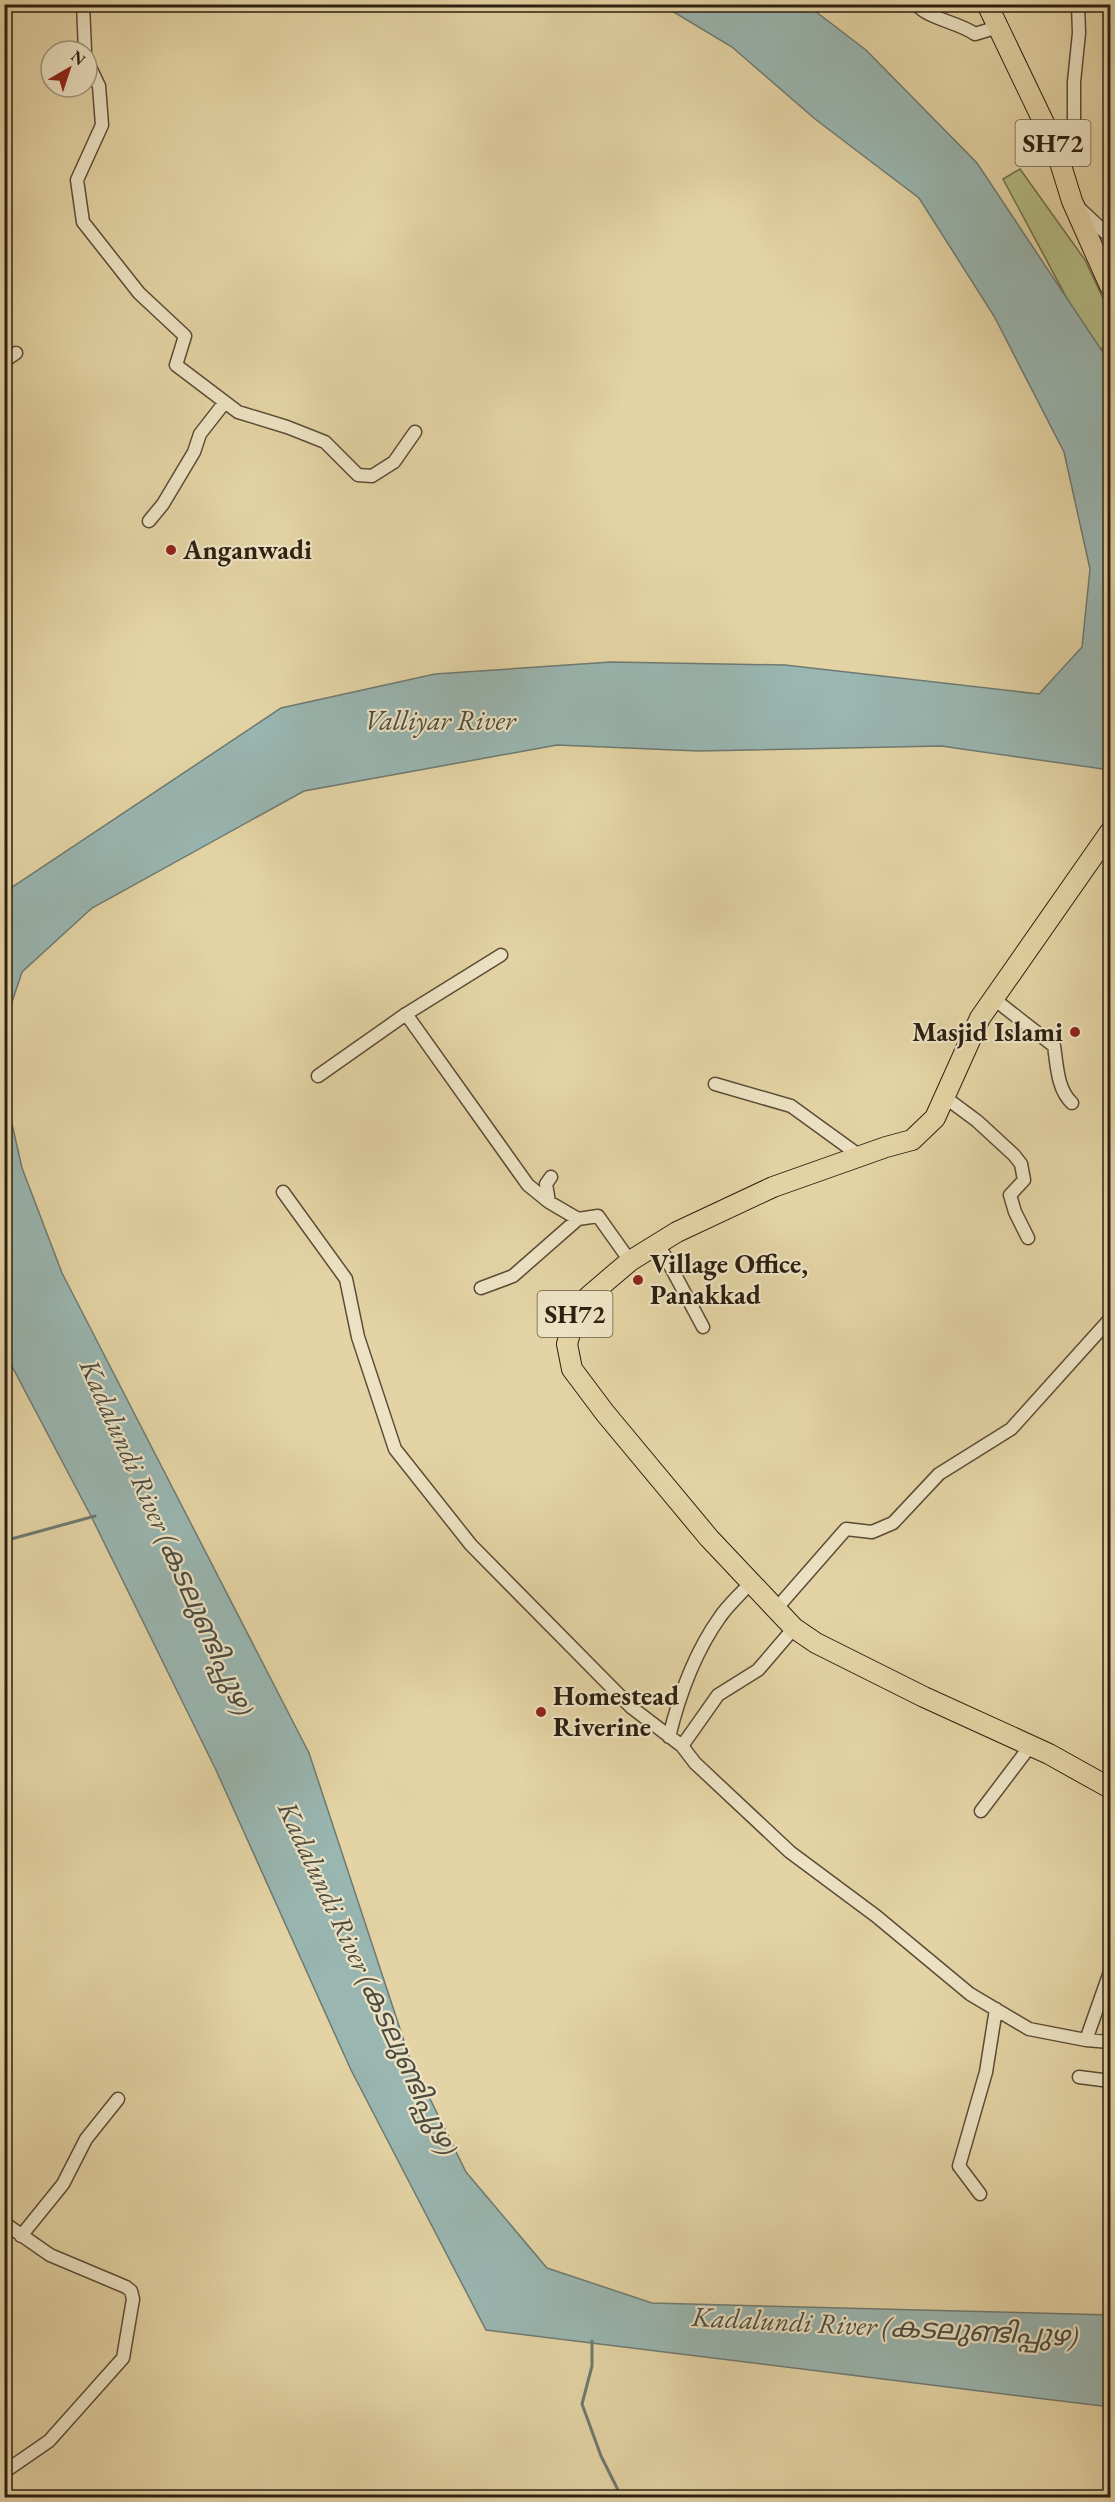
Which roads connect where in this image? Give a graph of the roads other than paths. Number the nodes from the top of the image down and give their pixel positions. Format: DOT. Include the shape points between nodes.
graph roads {
  1 [pos="83,4"];
  2 [pos="916,4"];
  3 [pos="987,4"];
  4 [pos="1078,4"];
  5 [pos="998,27"];
  6 [pos="84,39"];
  7 [pos="99,86"];
  8 [pos="1063,174"];
  9 [pos="1072,201"];
  10 [pos="1110,237"];
  11 [pos="1110,286"];
  12 [pos="16,353"];
  13 [pos="4,361"];
  14 [pos="225,402"];
  15 [pos="415,432"];
  16 [pos="149,521"];
  17 [pos="1110,832"];
  18 [pos="501,955"];
  19 [pos="994,999"];
  20 [pos="406,1014"];
  21 [pos="318,1076"];
  22 [pos="715,1084"];
  23 [pos="946,1098"];
  24 [pos="1072,1103"];
  25 [pos="860,1156"];
  26 [pos="551,1177"];
  27 [pos="283,1192"];
  28 [pos="549,1202"];
  29 [pos="579,1220"];
  30 [pos="1028,1238"];
  31 [pos="659,1245"];
  32 [pos="630,1261"];
  33 [pos="481,1288"];
  34 [pos="1110,1319"];
  35 [pos="703,1327"];
  36 [pos="751,1582"];
  37 [pos="776,1609"];
  38 [pos="794,1628"];
  39 [pos="669,1737"];
  40 [pos="1031,1745"];
  41 [pos="682,1746"];
  42 [pos="1110,1788"];
  43 [pos="981,1811"];
  44 [pos="1110,1972"];
  45 [pos="996,2009"];
  46 [pos="1086,2040"];
  47 [pos="1110,2042"];
  48 [pos="1079,2077"];
  49 [pos="1110,2081"];
  50 [pos="118,2099"];
  51 [pos="980,2194"];
  52 [pos="4,2223"];
  53 [pos="21,2236"];
  54 [pos="4,2472"];
  1 -- 6 [label="street"];
  2 -- 5 [label="street" via="924,13 975,34"];
  3 -- 5 [label="main road, SH72"];
  4 -- 8 [label="street" via="1074,141"];
  5 -- 8 [label="main road, SH72" via="1055,146"];
  7 -- 14 [label="street" via="102,124 77,180 83,222 140,293 185,336 176,365"];
  8 -- 9 [label="main road, SH72"];
  9 -- 10 [label="street"];
  9 -- 11 [label="main road, SH72"];
  12 -- 13 [label="street"];
  14 -- 15 [label="street" via="238,412 325,442 358,475 372,476 394,462"];
  14 -- 16 [label="street" via="200,434 194,452"];
  17 -- 19 [label="main road, SH72"];
  18 -- 20 [label="street"];
  19 -- 23 [label="main road, SH72" via="980,1018"];
  19 -- 24 [label="street" via="1054,1046 1060,1081"];
  20 -- 21 [label="street"];
  20 -- 28 [label="street" via="528,1185"];
  22 -- 25 [label="street" via="791,1106"];
  23 -- 25 [label="main road, SH72" via="935,1118 912,1140"];
  23 -- 30 [label="street" via="977,1121 1021,1164 1024,1180 1010,1195"];
  25 -- 31 [label="main road, SH72" via="719,1210"];
  26 -- 28 [label="street" via="546,1184"];
  27 -- 39 [label="street" via="346,1279 358,1337 395,1449 471,1545 631,1707"];
  28 -- 29 [label="street"];
  29 -- 32 [label="street" via="598,1216"];
  29 -- 33 [label="street" via="513,1276"];
  31 -- 32 [label="main road, SH72"];
  31 -- 35 [label="street"];
  32 -- 36 [label="main road, SH72" via="576,1311 567,1344 572,1369 709,1538"];
  34 -- 37 [label="street" via="1011,1429 939,1474 893,1523 872,1532 846,1529"];
  36 -- 37 [label="main road, SH72"];
  36 -- 39 [label="street" via="720,1617 698,1656 676,1706"];
  37 -- 38 [label="main road, SH72"];
  38 -- 40 [label="main road, SH72" via="924,1697"];
  38 -- 41 [label="street" via="758,1670 718,1695"];
  39 -- 41 [label="street"];
  40 -- 42 [label="main road, SH72"];
  40 -- 43 [label="street"];
  41 -- 45 [label="street" via="695,1763 790,1852 876,1916 970,1994"];
  44 -- 46 [label="street"];
  45 -- 46 [label="street" via="1029,2029"];
  45 -- 51 [label="street" via="986,2072 959,2166"];
  46 -- 47 [label="street"];
  48 -- 49 [label="street"];
  50 -- 53 [label="street" via="86,2139 63,2184"];
  52 -- 53 [label="street"];
  53 -- 54 [label="street" via="50,2255 126,2287 133,2299 123,2358 49,2441"];
}
